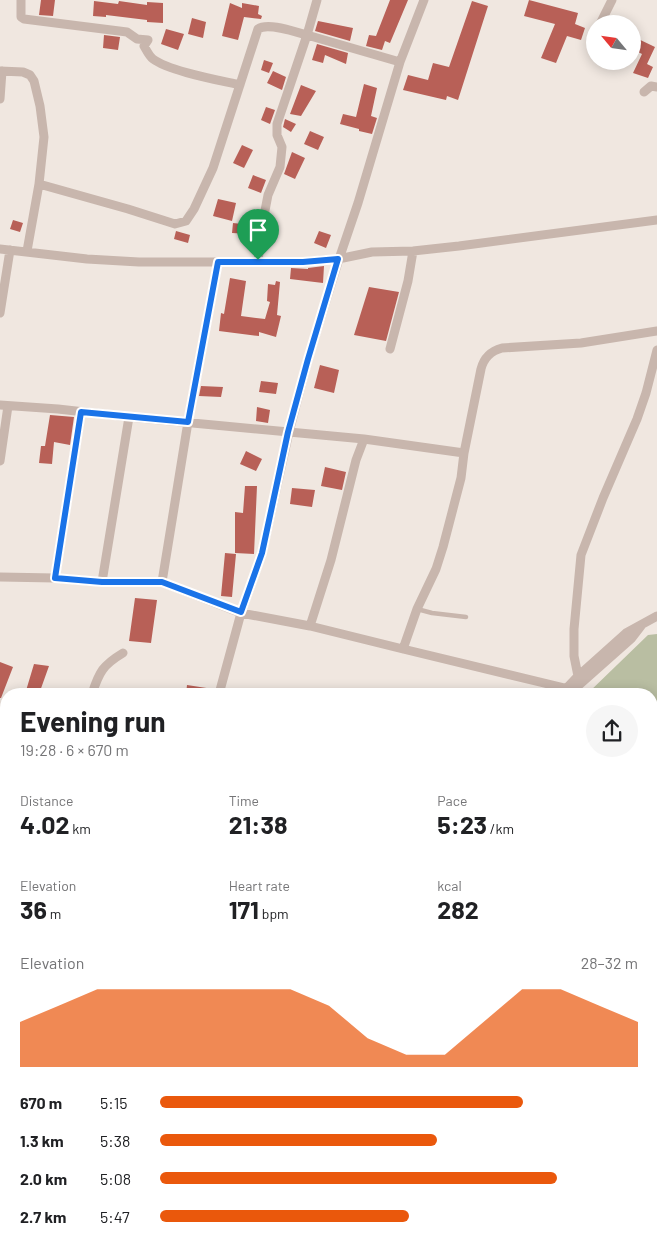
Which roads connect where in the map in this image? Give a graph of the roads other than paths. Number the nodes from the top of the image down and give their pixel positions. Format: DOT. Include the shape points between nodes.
graph roads {
  1 [pos="21,0"];
  2 [pos="317,0"];
  3 [pos="424,0"];
  4 [pos="612,0"];
  5 [pos="604,15"];
  6 [pos="307,35"];
  7 [pos="400,62"];
  8 [pos="1,71"];
  9 [pos="240,85"];
  10 [pos="657,87"];
  11 [pos="644,92"];
  12 [pos="0,99"];
  13 [pos="39,184"];
  14 [pos="657,220"];
  15 [pos="0,248"];
  16 [pos="10,250"];
  17 [pos="27,251"];
  18 [pos="413,251"];
  19 [pos="338,259"];
  20 [pos="258,260"];
  21 [pos="218,262"];
  22 [pos="0,313"];
  23 [pos="657,331"];
  24 [pos="390,350"];
  25 [pos="657,350"];
  26 [pos="4,406"];
  27 [pos="81,412"];
  28 [pos="129,417"];
  29 [pos="188,422"];
  30 [pos="288,432"];
  31 [pos="364,439"];
  32 [pos="464,453"];
  33 [pos="0,461"];
  34 [pos="0,577"];
  35 [pos="55,578"];
  36 [pos="102,582"];
  37 [pos="162,582"];
  38 [pos="417,609"];
  39 [pos="241,612"];
  40 [pos="657,616"];
  41 [pos="466,618"];
  42 [pos="310,626"];
  43 [pos="403,649"];
  44 [pos="123,653"];
  45 [pos="580,679"];
  46 [pos="94,688"];
  47 [pos="221,688"];
  48 [pos="552,688"];
  49 [pos="571,688"];
  1 -- 9 [label="street" via="21,17 24,19 127,32 136,39 148,40 144,46 157,62"];
  2 -- 6 [label="street"];
  3 -- 7 [label="street"];
  4 -- 5 [label="street"];
  6 -- 7 [label="street"];
  6 -- 9 [label="street" via="262,26 258,29"];
  6 -- 20 [label="street" via="277,124 282,147 280,167 268,195"];
  7 -- 19 [label="street"];
  8 -- 12 [label="street"];
  8 -- 13 [label="street" via="23,72 34,81 44,136"];
  9 -- 13 [label="street" via="205,186 186,222 175,224"];
  10 -- 11 [label="street" via="651,86"];
  13 -- 17 [label="street"];
  14 -- 18 [label="street"];
  15 -- 16 [label="street"];
  16 -- 17 [label="street"];
  16 -- 22 [label="street"];
  17 -- 21 [label="street" via="99,260"];
  18 -- 19 [label="street" via="372,252"];
  18 -- 24 [label="street"];
  19 -- 20 [label="street" via="303,262"];
  19 -- 30 [label="street"];
  20 -- 21 [label="street"];
  21 -- 29 [label="street"];
  23 -- 32 [label="street" via="581,343 494,350 486,357 481,369"];
  25 -- 45 [label="street" via="637,419 581,555 574,629 574,656"];
  26 -- 27 [label="street"];
  26 -- 33 [label="street"];
  27 -- 28 [label="street"];
  27 -- 35 [label="street"];
  28 -- 29 [label="street"];
  28 -- 36 [label="street"];
  29 -- 30 [label="street"];
  29 -- 37 [label="street"];
  30 -- 31 [label="street"];
  30 -- 39 [label="street" via="262,553"];
  31 -- 32 [label="street"];
  31 -- 42 [label="street"];
  32 -- 38 [label="street" via="448,531 436,569"];
  34 -- 35 [label="street"];
  35 -- 36 [label="street"];
  36 -- 37 [label="street"];
  37 -- 39 [label="street"];
  38 -- 41 [label="lane"];
  38 -- 43 [label="street"];
  39 -- 42 [label="street"];
  39 -- 47 [label="street"];
  40 -- 45 [label="street" via="626,633"];
  42 -- 43 [label="street"];
  43 -- 48 [label="street"];
  44 -- 46 [label="street" via="102,668"];
  45 -- 49 [label="street"];
}
